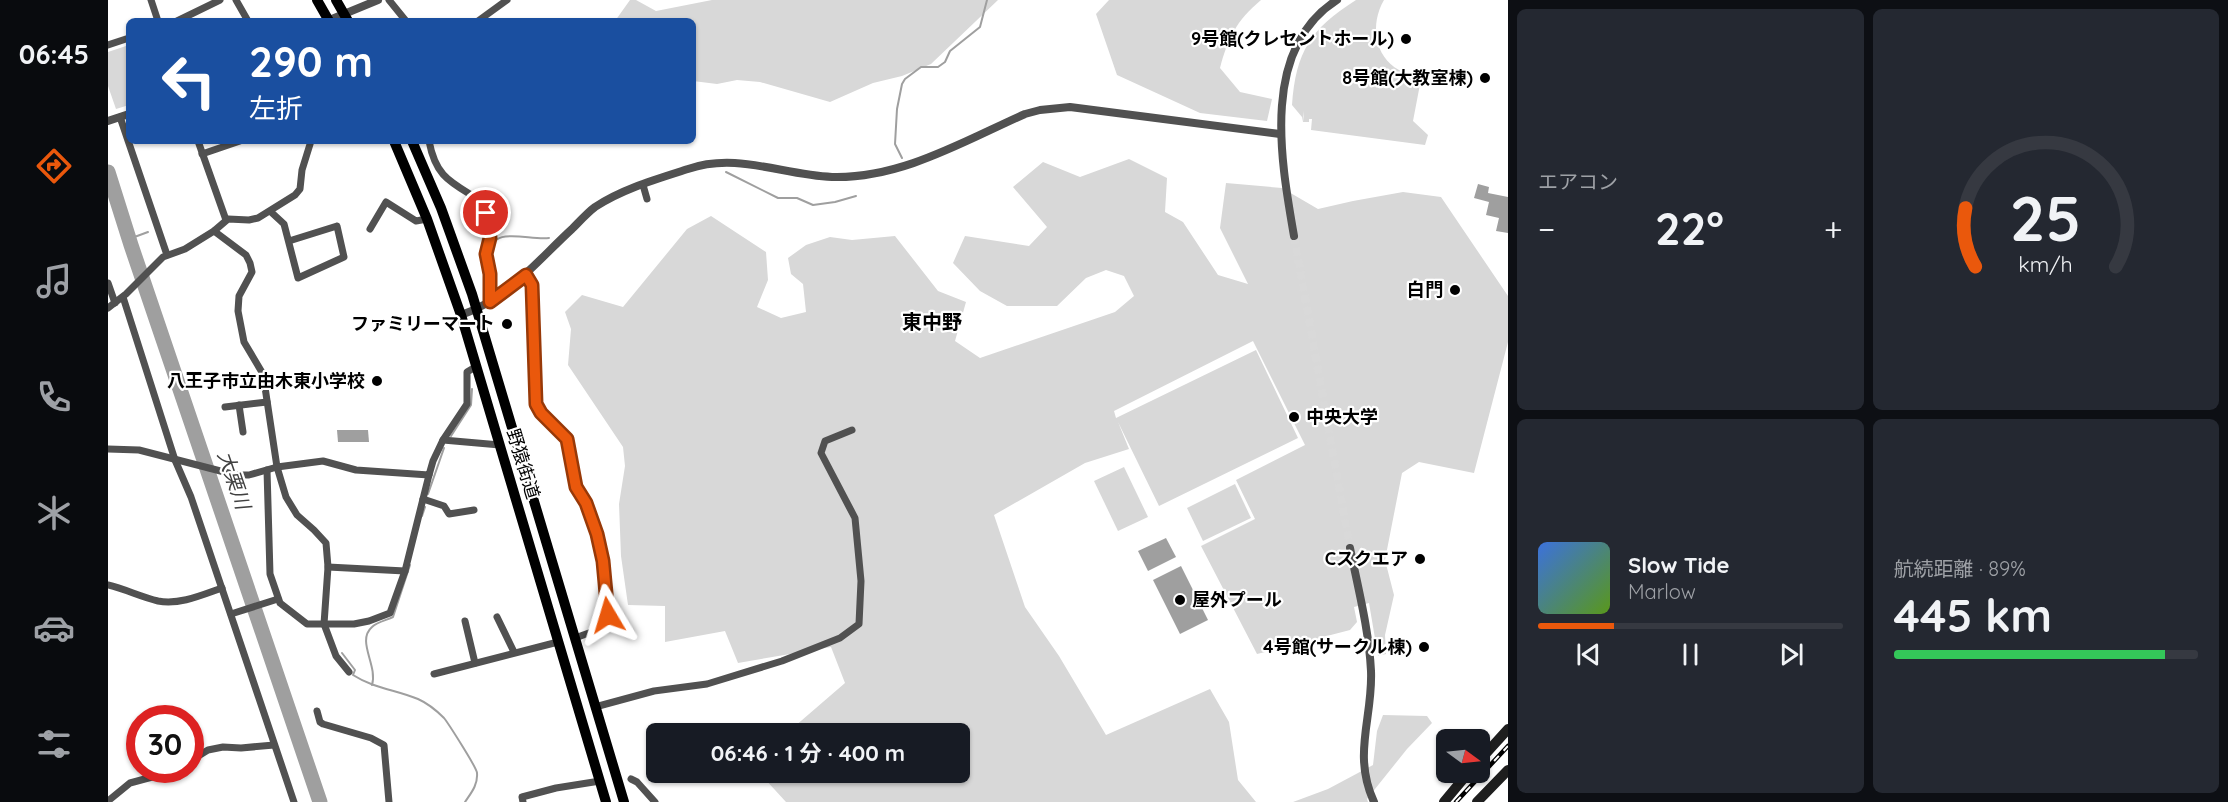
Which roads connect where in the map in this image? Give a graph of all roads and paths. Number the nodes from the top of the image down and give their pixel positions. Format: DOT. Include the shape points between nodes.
graph roads {
  1 [pos="151,0"];
  2 [pos="220,0"];
  3 [pos="236,0"];
  4 [pos="317,0"];
  5 [pos="336,0"];
  6 [pos="378,0"];
  7 [pos="389,0"];
  8 [pos="507,0"];
  9 [pos="1337,0"];
  10 [pos="346,17"];
  11 [pos="157,18"];
  12 [pos="183,18"];
  13 [pos="246,18"];
  14 [pos="326,18"];
  15 [pos="404,18"];
  16 [pos="482,18"];
  17 [pos="126,39"];
  18 [pos="108,45"];
  19 [pos="118,118"];
  20 [pos="1280,134"];
  21 [pos="126,142"];
  22 [pos="127,144"];
  23 [pos="199,144"];
  24 [pos="231,144"];
  25 [pos="310,144"];
  26 [pos="395,144"];
  27 [pos="414,144"];
  28 [pos="430,144"];
  29 [pos="431,150"];
  30 [pos="202,154"];
  31 [pos="419,155"];
  32 [pos="643,185"];
  33 [pos="647,199"];
  34 [pos="271,212"];
  35 [pos="427,219"];
  36 [pos="226,220"];
  37 [pos="370,229"];
  38 [pos="214,231"];
  39 [pos="1294,236"];
  40 [pos="289,241"];
  41 [pos="164,257"];
  42 [pos="526,275"];
  43 [pos="108,283"];
  44 [pos="125,295"];
  45 [pos="490,302"];
  46 [pos="111,306"];
  47 [pos="477,309"];
  48 [pos="461,315"];
  49 [pos="477,366"];
  50 [pos="267,402"];
  51 [pos="240,405"];
  52 [pos="225,407"];
  53 [pos="852,430"];
  54 [pos="243,432"];
  55 [pos="443,440"];
  56 [pos="500,445"];
  57 [pos="108,449"];
  58 [pos="177,461"];
  59 [pos="277,467"];
  60 [pos="267,470"];
  61 [pos="429,475"];
  62 [pos="423,500"];
  63 [pos="474,510"];
  64 [pos="1350,548"];
  65 [pos="328,567"];
  66 [pos="405,571"];
  67 [pos="108,585"];
  68 [pos="222,588"];
  69 [pos="277,599"];
  70 [pos="566,609"];
  71 [pos="233,614"];
  72 [pos="497,617"];
  73 [pos="552,620"];
  74 [pos="465,621"];
  75 [pos="324,624"];
  76 [pos="574,638"];
  77 [pos="558,642"];
  78 [pos="514,652"];
  79 [pos="475,663"];
  80 [pos="350,672"];
  81 [pos="434,674"];
  82 [pos="595,706"];
  83 [pos="317,711"];
  84 [pos="1508,729"];
  85 [pos="274,745"];
  86 [pos="1490,749"];
  87 [pos="204,752"];
  88 [pos="1508,770"];
  89 [pos="617,779"];
  90 [pos="631,779"];
  91 [pos="600,781"];
  92 [pos="130,783"];
  93 [pos="1460,783"];
  94 [pos="108,802"];
  95 [pos="294,802"];
  96 [pos="389,802"];
  97 [pos="523,802"];
  98 [pos="606,802"];
  99 [pos="624,802"];
  100 [pos="655,802"];
  101 [pos="1374,802"];
  102 [pos="1444,802"];
  103 [pos="1477,802"];
  1 -- 11 [label="street"];
  2 -- 12 [label="street"];
  3 -- 13 [label="street"];
  4 -- 14 [label="main road"];
  5 -- 10 [label="main road"];
  6 -- 10 [label="street"];
  7 -- 15 [label="street"];
  8 -- 16 [label="street"];
  9 -- 20 [label="street" via="1317,16 1293,55 1286,76"];
  17 -- 18 [label="street"];
  19 -- 21 [label="street"];
  20 -- 32 [label="street" via="1086,108 1054,108 1025,114 917,162 887,171 832,177 727,162 690,168"];
  20 -- 39 [label="street"];
  22 -- 41 [label="street"];
  23 -- 30 [label="street"];
  24 -- 30 [label="street"];
  25 -- 34 [label="street" via="300,189"];
  26 -- 35 [label="main road, 野猿街道"];
  27 -- 31 [label="main road, 野猿街道"];
  28 -- 29 [label="street"];
  29 -- 31 [label="street"];
  29 -- 45 [label="street" via="441,173 484,207 490,238 486,254"];
  30 -- 36 [label="street"];
  31 -- 47 [label="main road, 野猿街道"];
  32 -- 33 [label="street"];
  32 -- 42 [label="street" via="594,208"];
  34 -- 36 [label="street" via="249,220"];
  34 -- 40 [label="street" via="284,224"];
  35 -- 37 [label="street" via="416,221 386,202"];
  35 -- 48 [label="main road, 野猿街道"];
  36 -- 38 [label="street"];
  38 -- 41 [label="street"];
  38 -- 50 [label="street" via="246,255 250,263 252,272 239,296 239,322 244,342 263,374"];
  40 -- 40 [label="street" via="298,278 344,257 337,226"];
  41 -- 44 [label="street"];
  42 -- 45 [label="street"];
  42 -- 76 [label="street" via="532,285 536,404 567,439 576,487 586,503 603,561 607,622 600,629"];
  43 -- 46 [label="street"];
  44 -- 46 [label="street"];
  44 -- 58 [label="street"];
  45 -- 47 [label="street"];
  47 -- 48 [label="street"];
  47 -- 70 [label="main road, 野猿街道"];
  48 -- 49 [label="main road, 野猿街道"];
  49 -- 55 [label="street" via="467,372 467,404"];
  49 -- 56 [label="main road, 野猿街道"];
  50 -- 51 [label="street"];
  50 -- 59 [label="street"];
  51 -- 52 [label="street"];
  51 -- 54 [label="street"];
  53 -- 82 [label="street" via="825,441 821,453 855,518 861,581 859,624 840,638 782,661 707,684 654,691"];
  55 -- 56 [label="street"];
  55 -- 61 [label="street"];
  56 -- 73 [label="main road, 野猿街道"];
  57 -- 58 [label="street" via="139,450"];
  58 -- 60 [label="street" via="233,474"];
  58 -- 68 [label="street"];
  59 -- 60 [label="street"];
  59 -- 61 [label="street" via="323,461 356,470"];
  59 -- 65 [label="street" via="292,508 326,543"];
  60 -- 69 [label="street" via="270,574"];
  61 -- 62 [label="street"];
  62 -- 63 [label="street" via="444,506 449,514"];
  62 -- 66 [label="street"];
  64 -- 101 [label="street" via="1370,659 1371,689 1363,756"];
  65 -- 66 [label="street"];
  65 -- 75 [label="street"];
  66 -- 75 [label="street" via="388,615 354,624"];
  67 -- 68 [label="street" via="166,602 199,597"];
  68 -- 71 [label="street"];
  69 -- 71 [label="street"];
  69 -- 75 [label="street" via="307,624"];
  70 -- 73 [label="main road" via="563,620"];
  70 -- 76 [label="main road, 野猿街道"];
  71 -- 85 [label="street"];
  72 -- 78 [label="street"];
  73 -- 77 [label="main road, 野猿街道"];
  74 -- 79 [label="street"];
  75 -- 80 [label="street" via="336,656"];
  76 -- 77 [label="main road"];
  76 -- 82 [label="main road, 野猿街道"];
  77 -- 78 [label="street"];
  77 -- 91 [label="main road, 野猿街道"];
  78 -- 79 [label="street"];
  79 -- 81 [label="street"];
  82 -- 89 [label="main road, 野猿街道"];
  83 -- 96 [label="street" via="323,724 384,745"];
  84 -- 86 [label="main road"];
  85 -- 87 [label="street" via="223,747"];
  85 -- 95 [label="street"];
  88 -- 103 [label="main road"];
  89 -- 91 [label="main road"];
  89 -- 99 [label="main road, 野猿街道"];
  90 -- 100 [label="street"];
  91 -- 97 [label="street" via="545,790 522,798"];
  91 -- 98 [label="main road, 野猿街道"];
  92 -- 94 [label="street"];
  93 -- 102 [label="main road"];
}
